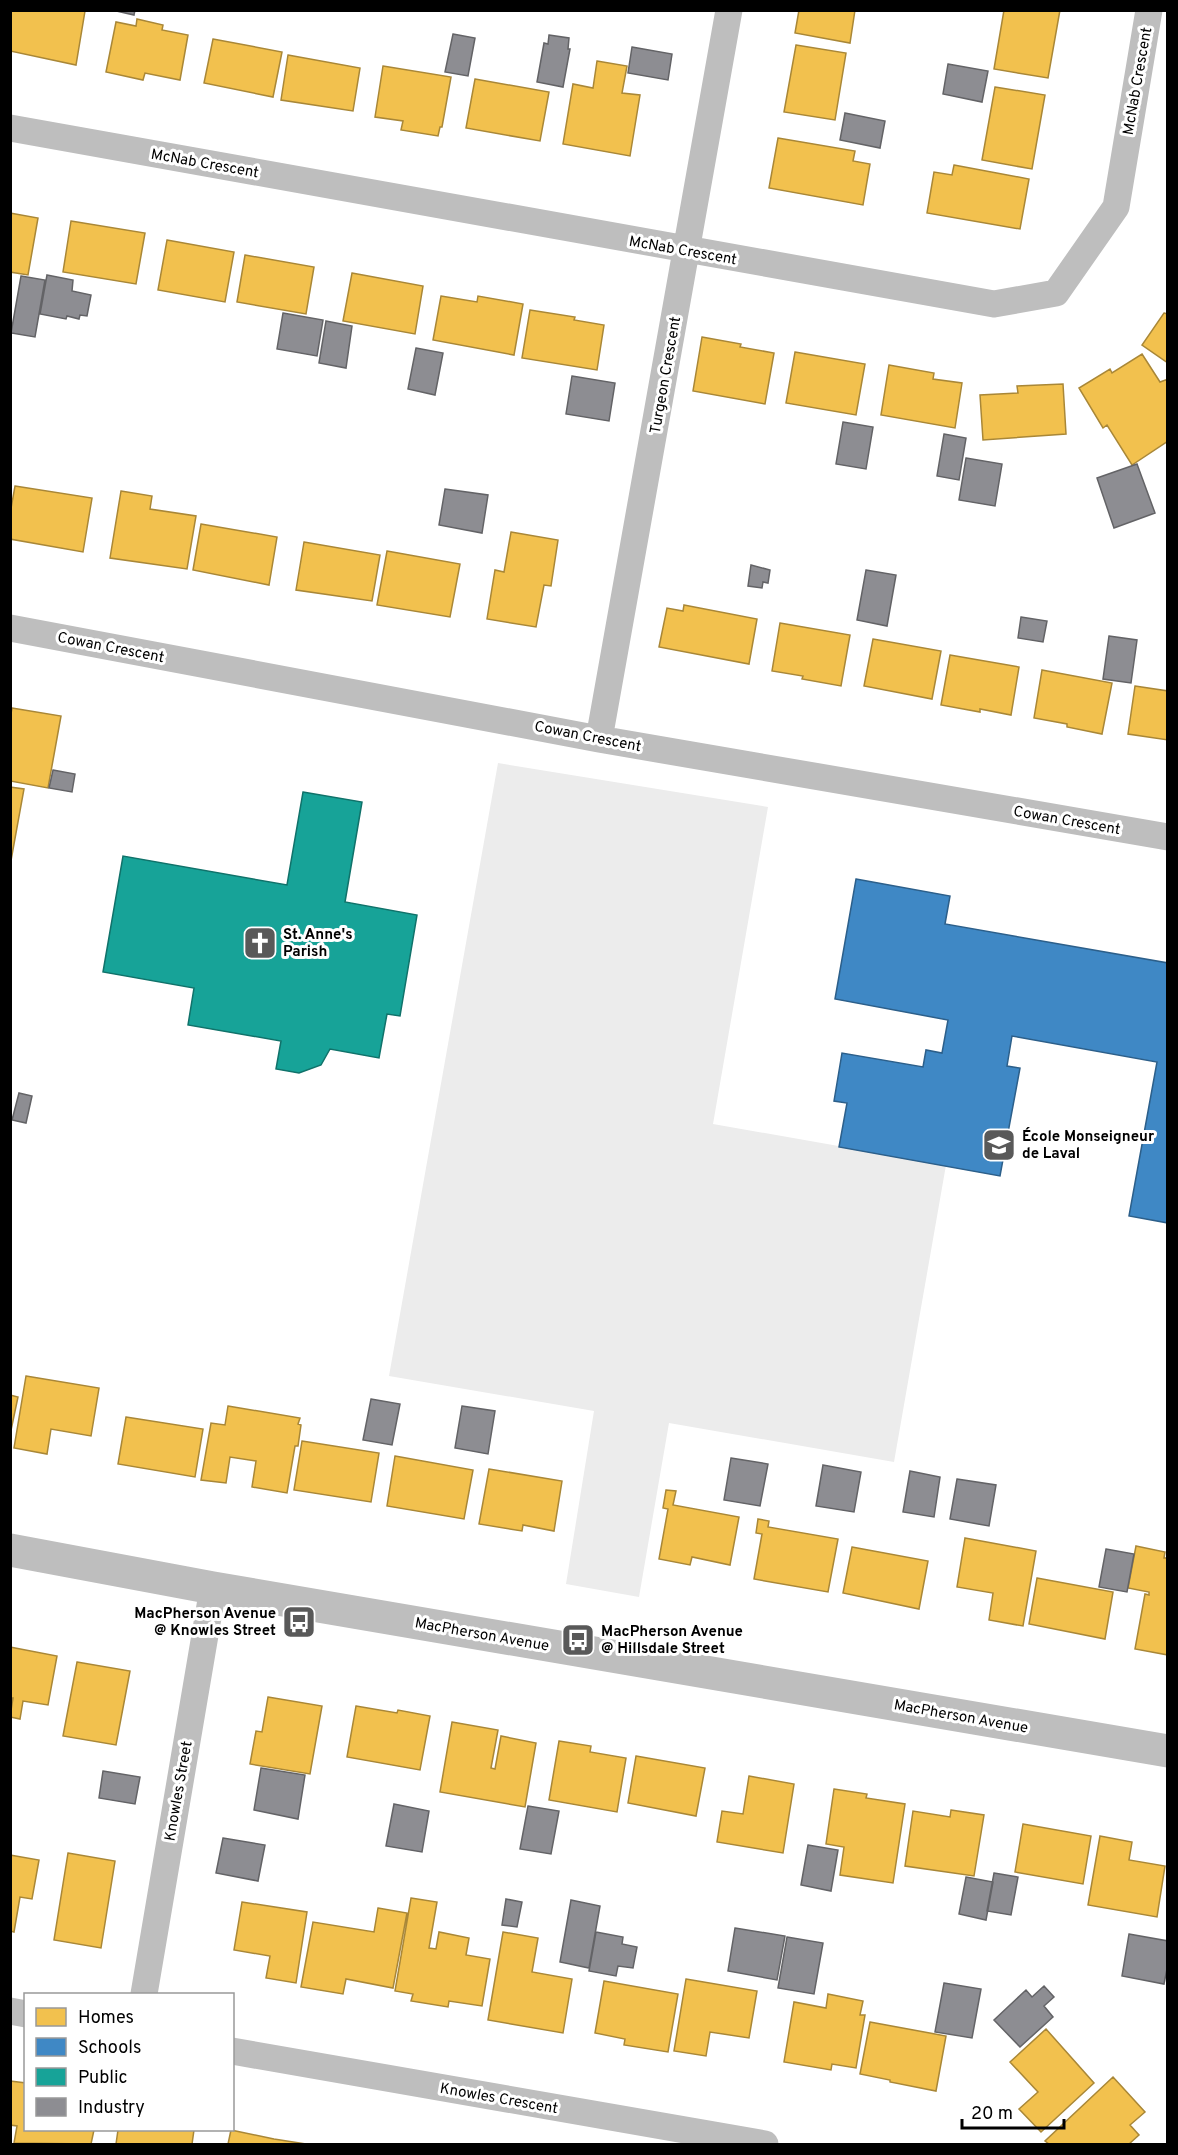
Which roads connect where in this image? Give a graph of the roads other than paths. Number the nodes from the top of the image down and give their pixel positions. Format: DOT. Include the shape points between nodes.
graph roads {
  1 [pos="729,10"];
  2 [pos="1149,10"];
  3 [pos="10,128"];
  4 [pos="687,251"];
  5 [pos="10,628"];
  6 [pos="599,739"];
  7 [pos="1167,837"];
  8 [pos="10,1550"];
  9 [pos="213,1588"];
  10 [pos="1167,1751"];
  11 [pos="144,1993"];
  12 [pos="234,2051"];
  13 [pos="765,2145"];
  1 -- 4 [label="street, Turgeon Crescent"];
  2 -- 4 [label="street, McNab Crescent" via="1116,207 1056,293 994,304"];
  3 -- 4 [label="street, McNab Crescent"];
  4 -- 6 [label="street, Turgeon Crescent"];
  5 -- 6 [label="street, Cowan Crescent"];
  6 -- 7 [label="street, Cowan Crescent"];
  8 -- 9 [label="street, MacPherson Avenue"];
  9 -- 10 [label="street, MacPherson Avenue"];
  9 -- 11 [label="street, Knowles Street"];
  12 -- 13 [label="street, Knowles Crescent"];
}
